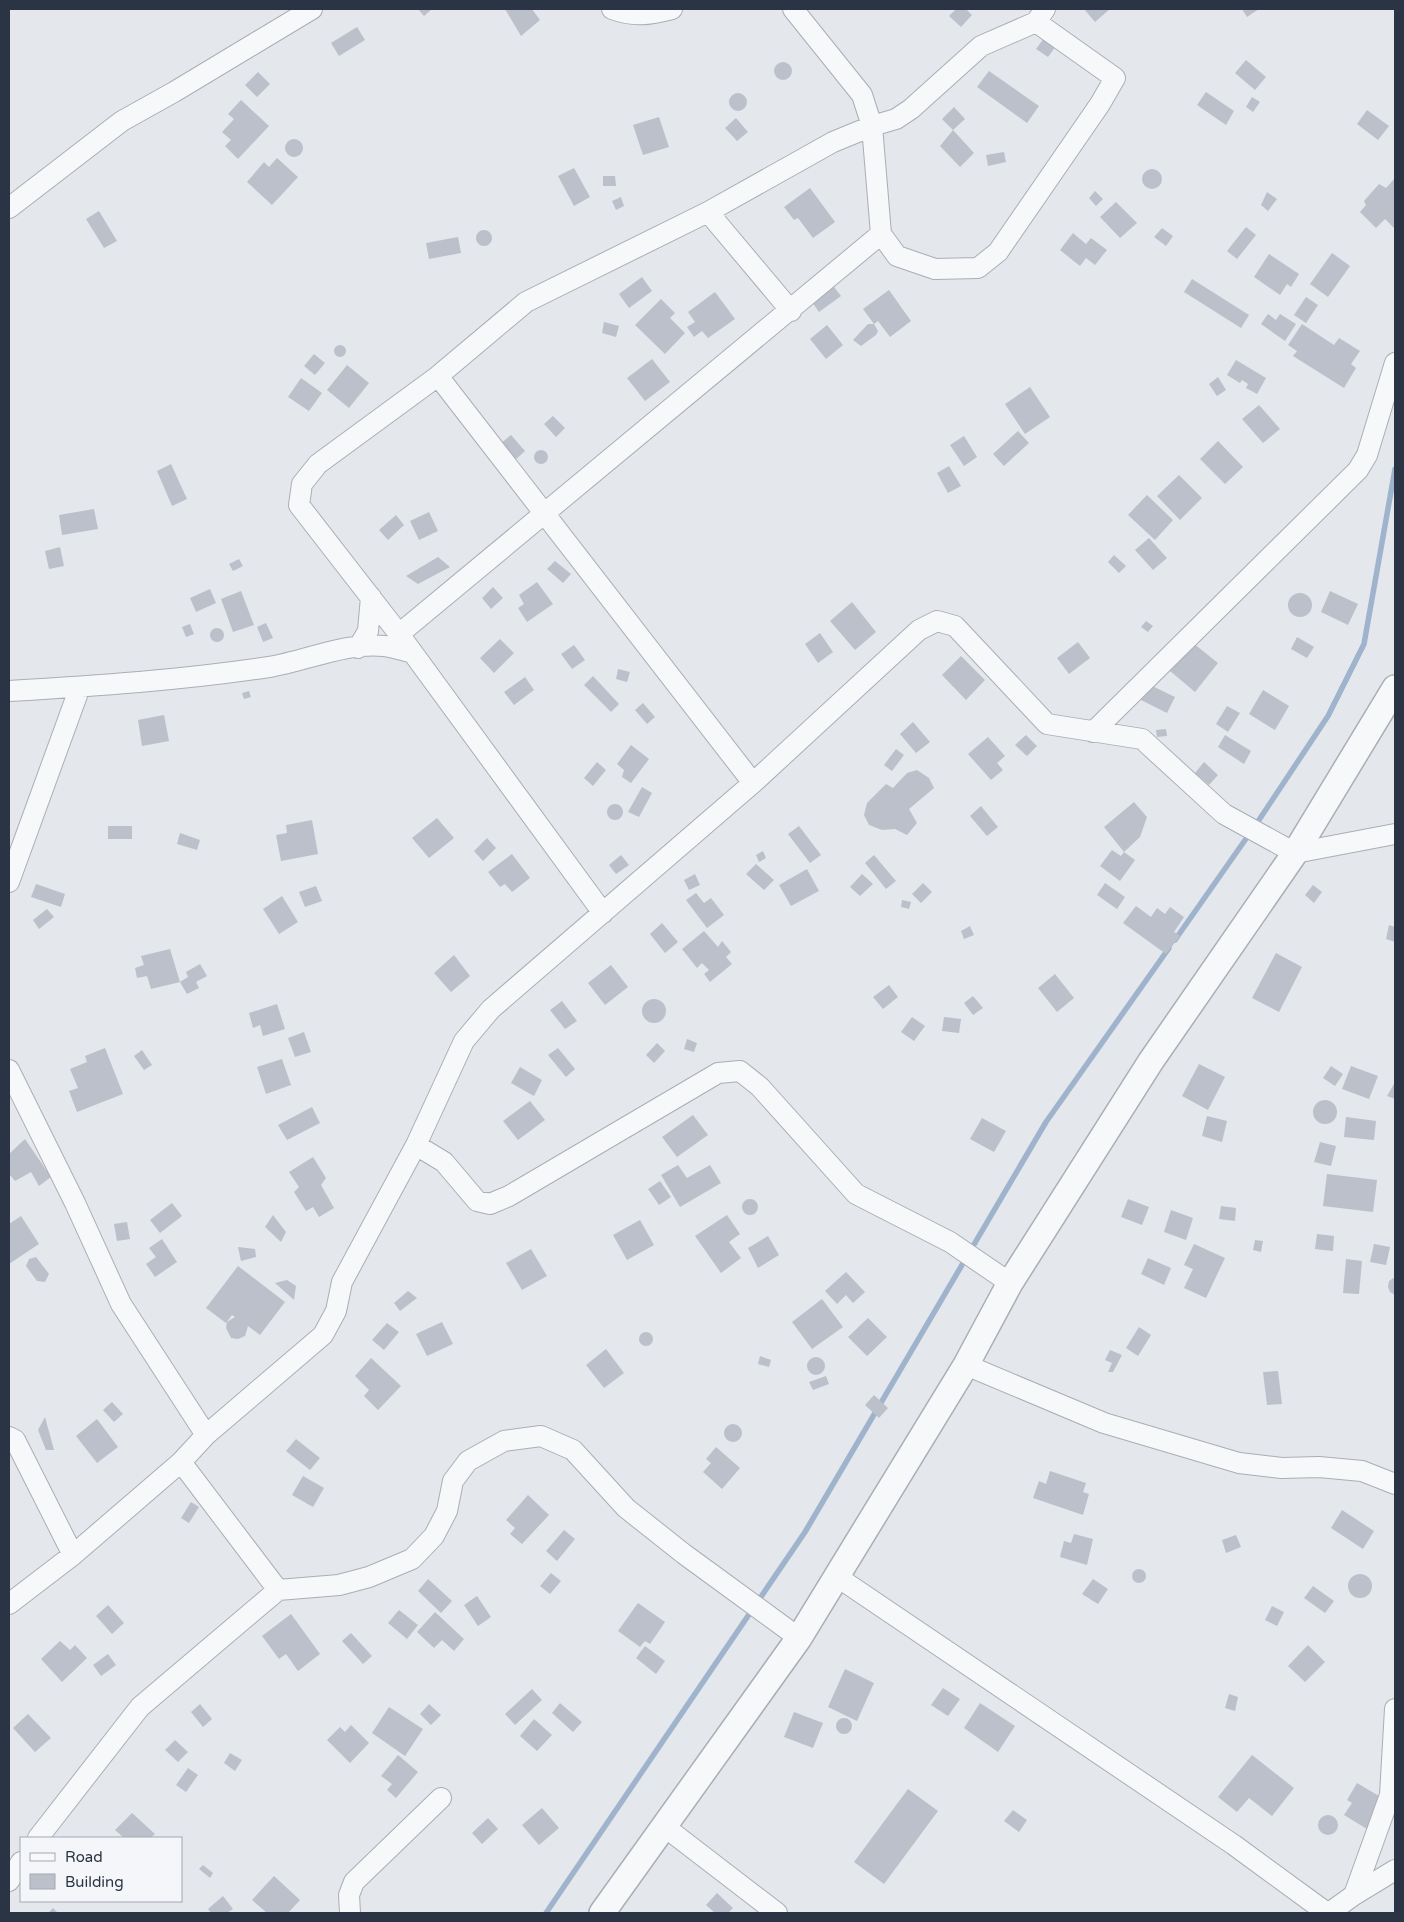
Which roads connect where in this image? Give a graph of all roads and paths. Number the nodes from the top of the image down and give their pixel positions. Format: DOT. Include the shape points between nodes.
graph roads {
  1 [pos="312,9"];
  2 [pos="612,9"];
  3 [pos="672,9"];
  4 [pos="793,9"];
  5 [pos="1040,15"];
  6 [pos="872,126"];
  7 [pos="9,208"];
  8 [pos="708,212"];
  9 [pos="881,234"];
  10 [pos="791,310"];
  11 [pos="1395,363"];
  12 [pos="438,376"];
  13 [pos="544,515"];
  14 [pos="371,597"];
  15 [pos="399,634"];
  16 [pos="358,648"];
  17 [pos="413,653"];
  18 [pos="80,687"];
  19 [pos="1395,688"];
  20 [pos="9,691"];
  21 [pos="1093,732"];
  22 [pos="752,782"];
  23 [pos="1395,834"];
  24 [pos="1295,854"];
  25 [pos="9,882"];
  26 [pos="603,913"];
  27 [pos="9,1070"];
  28 [pos="416,1145"];
  29 [pos="1010,1283"];
  30 [pos="966,1365"];
  31 [pos="206,1435"];
  32 [pos="9,1436"];
  33 [pos="181,1462"];
  34 [pos="1395,1484"];
  35 [pos="73,1555"];
  36 [pos="836,1576"];
  37 [pos="278,1590"];
  38 [pos="9,1604"];
  39 [pos="798,1638"];
  40 [pos="1395,1709"];
  41 [pos="441,1798"];
  42 [pos="665,1827"];
  43 [pos="39,1837"];
  44 [pos="20,1864"];
  45 [pos="1395,1870"];
  46 [pos="9,1881"];
  47 [pos="1354,1894"];
  48 [pos="350,1913"];
  49 [pos="602,1913"];
  50 [pos="777,1913"];
  51 [pos="1328,1913"];
  1 -- 7 [label="street" via="122,120"];
  2 -- 3 [label="street" via="646,16"];
  4 -- 6 [label="street" via="862,95"];
  5 -- 6 [label="street" via="981,46 896,119"];
  5 -- 9 [label="street" via="1115,78 998,252 978,268 935,269 896,256"];
  6 -- 8 [label="street" via="833,142"];
  6 -- 9 [label="street"];
  8 -- 10 [label="street"];
  8 -- 12 [label="street" via="526,302"];
  9 -- 10 [label="street"];
  10 -- 13 [label="street"];
  11 -- 21 [label="street" via="1367,455 1358,470"];
  12 -- 13 [label="street"];
  12 -- 14 [label="street" via="318,464 302,484 300,505"];
  13 -- 15 [label="street"];
  13 -- 22 [label="street"];
  14 -- 15 [label="street"];
  14 -- 16 [label="street" via="368,631"];
  15 -- 17 [label="street"];
  16 -- 17 [label="street" via="384,646"];
  16 -- 18 [label="street" via="318,654 271,667"];
  17 -- 26 [label="street"];
  18 -- 20 [label="street"];
  18 -- 25 [label="street"];
  19 -- 24 [label="street"];
  21 -- 22 [label="street" via="1047,724 955,626 937,621 919,630"];
  21 -- 24 [label="street" via="1142,739 1224,814"];
  22 -- 26 [label="street"];
  23 -- 24 [label="street"];
  24 -- 29 [label="street" via="1151,1061"];
  26 -- 28 [label="street" via="491,1009 464,1041"];
  27 -- 31 [label="street" via="121,1304"];
  28 -- 29 [label="street" via="444,1162 477,1202 490,1204 718,1074 740,1071 760,1087 856,1194 950,1242"];
  28 -- 31 [label="street" via="342,1282 336,1311 324,1335"];
  29 -- 30 [label="street"];
  30 -- 34 [label="street" via="1104,1423 1239,1463 1362,1471"];
  30 -- 36 [label="street"];
  31 -- 33 [label="street"];
  32 -- 35 [label="street" via="15,1440"];
  33 -- 35 [label="street"];
  33 -- 37 [label="street"];
  35 -- 38 [label="street"];
  36 -- 39 [label="street"];
  36 -- 51 [label="street" via="1234,1845"];
  37 -- 39 [label="street" via="339,1585 369,1577 412,1559 434,1536 447,1511 453,1481 468,1461 504,1441 541,1436 573,1450 626,1508"];
  37 -- 43 [label="street" via="140,1707"];
  39 -- 42 [label="street"];
  40 -- 47 [label="street" via="1390,1794"];
  41 -- 48 [label="street" via="354,1882"];
  42 -- 49 [label="street"];
  42 -- 50 [label="street"];
  44 -- 46 [label="street"];
  45 -- 47 [label="street"];
  47 -- 51 [label="street"];
}
